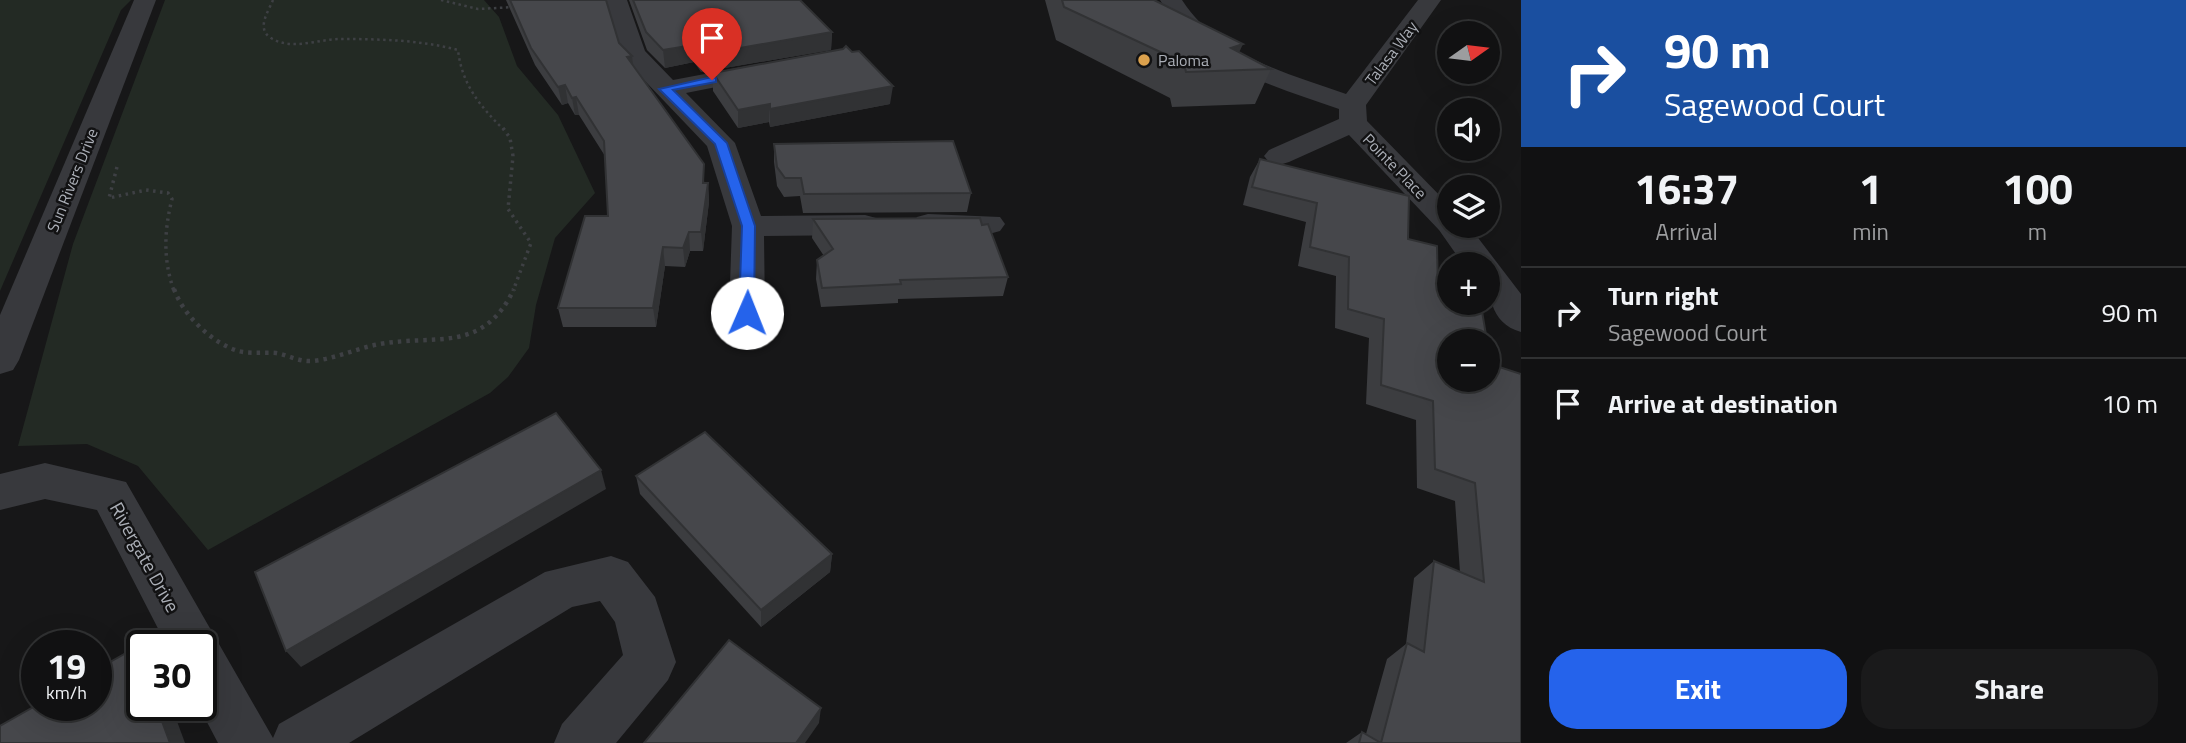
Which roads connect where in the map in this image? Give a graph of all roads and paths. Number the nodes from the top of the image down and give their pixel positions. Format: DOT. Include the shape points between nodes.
graph roads {
  1 [pos="145,0"];
  2 [pos="273,0"];
  3 [pos="441,0"];
  4 [pos="616,0"];
  5 [pos="1171,0"];
  6 [pos="1430,0"];
  7 [pos="526,5"];
  8 [pos="790,66"];
  9 [pos="665,89"];
  10 [pos="1352,114"];
  11 [pos="1279,156"];
  12 [pos="120,159"];
  13 [pos="1437,209"];
  14 [pos="989,224"];
  15 [pos="748,226"];
  16 [pos="1500,291"];
  17 [pos="747,313"];
  18 [pos="1521,320"];
  19 [pos="0,360"];
  20 [pos="0,492"];
  21 [pos="185,630"];
  22 [pos="217,688"];
  23 [pos="247,743"];
  24 [pos="298,743"];
  25 [pos="581,743"];
  1 -- 19 [label="street, Sun Rivers Drive"];
  2 -- 12 [label="path" via="263,22 271,39 296,44 339,39 426,41 458,50 458,68 468,86 509,136 514,179 508,209 531,243 509,299 493,321 455,340 392,342 307,361 237,351 197,328 172,291 163,250 172,200 168,193 137,190 108,198"];
  3 -- 7 [label="path" via="460,8 485,10"];
  4 -- 9 [label="street" via="633,54"];
  5 -- 10 [label="street" via="1184,23 1215,47"];
  6 -- 10 [label="street, Talasa Way"];
  8 -- 9 [label="street"];
  9 -- 15 [label="street" via="721,143"];
  10 -- 11 [label="street"];
  10 -- 13 [label="street, Pointe Place"];
  14 -- 15 [label="street"];
  15 -- 17 [label="street"];
  16 -- 18 [label="street"];
  20 -- 21 [label="street, Rivergate Drive" via="45,481 111,495"];
  22 -- 23 [label="street"];
  24 -- 25 [label="street" via="562,587 611,577 638,613 650,663"];
}
